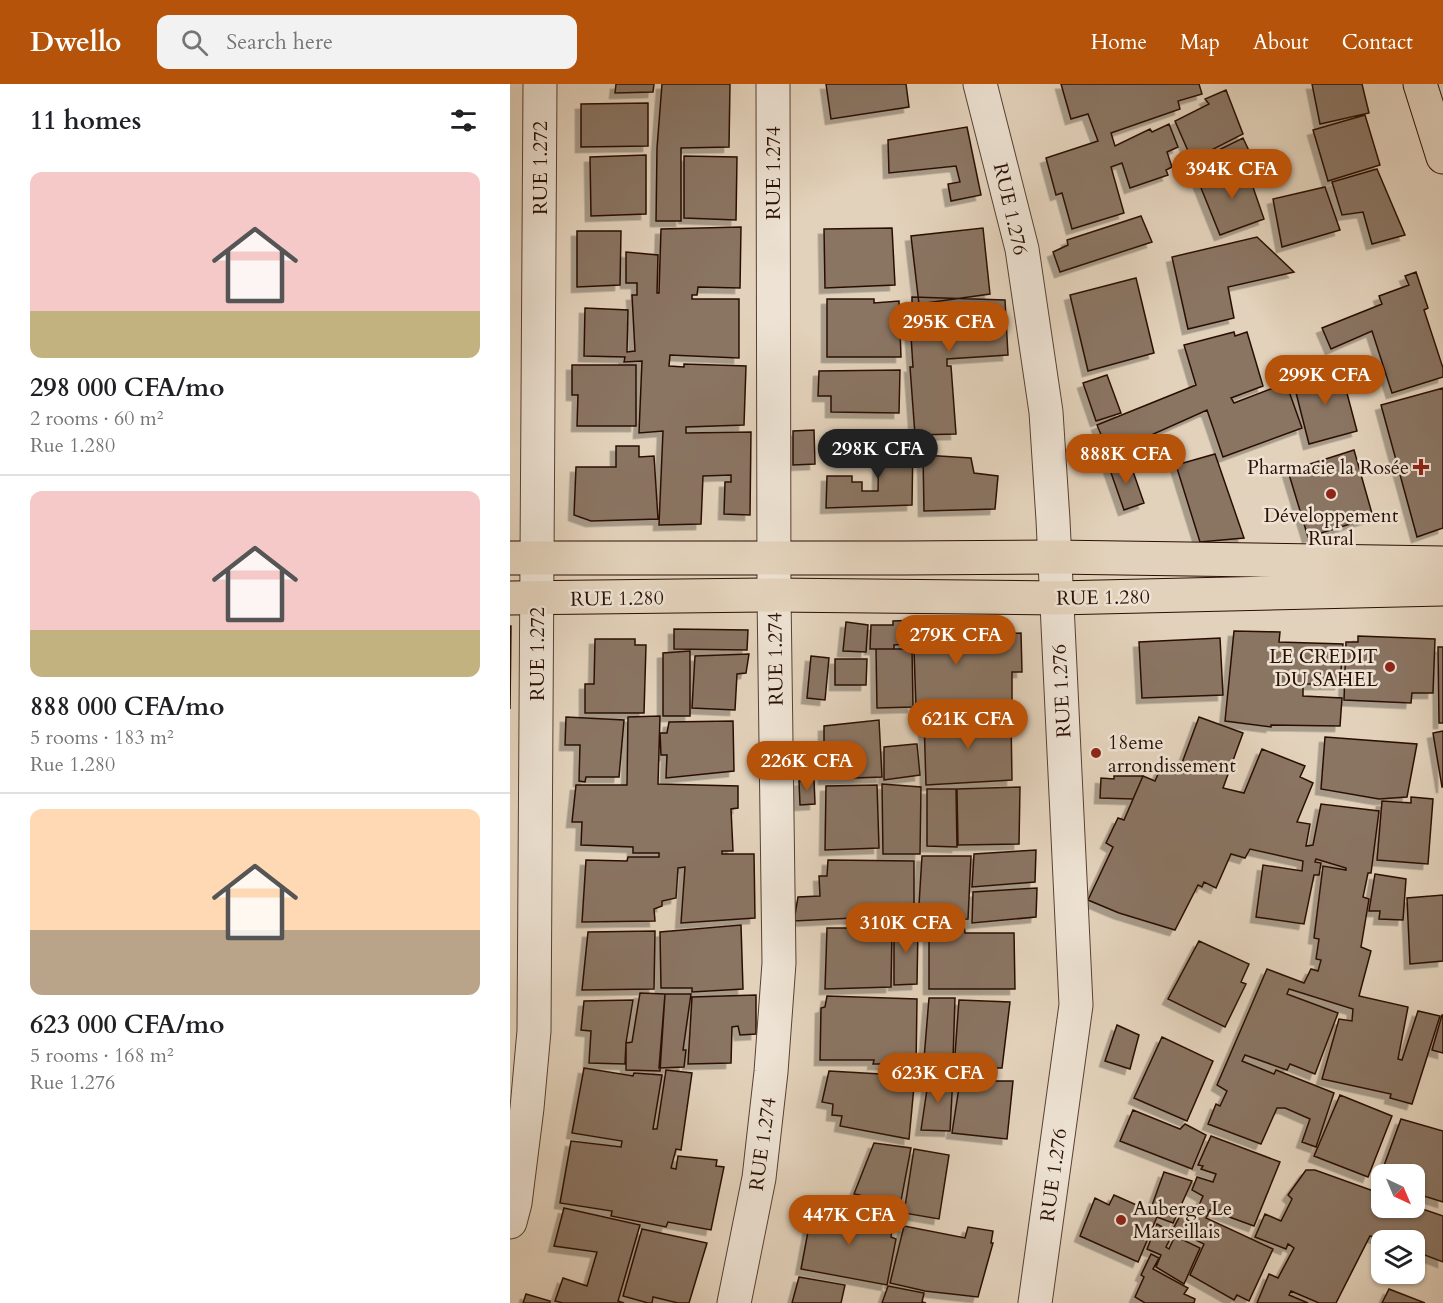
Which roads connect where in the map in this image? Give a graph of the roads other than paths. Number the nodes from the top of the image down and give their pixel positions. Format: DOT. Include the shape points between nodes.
graph roads {
  1 [pos="540,84"];
  2 [pos="773,84"];
  3 [pos="980,84"];
  4 [pos="1420,84"];
  5 [pos="1443,157"];
  6 [pos="1054,557"];
  7 [pos="524,558"];
  8 [pos="774,558"];
  9 [pos="1443,563"];
  10 [pos="1443,589"];
  11 [pos="774,595"];
  12 [pos="1057,598"];
  13 [pos="524,599"];
  14 [pos="510,1222"];
  15 [pos="734,1303"];
  16 [pos="1035,1303"];
  1 -- 7 [label="street, RUE 1.272"];
  2 -- 8 [label="street, RUE 1.274"];
  3 -- 6 [label="street, RUE 1.276" via="1023,249 1046,412"];
  4 -- 5 [label="main road"];
  6 -- 8 [label="main road, RUE 1.280"];
  6 -- 9 [label="main road, RUE 1.280"];
  6 -- 12 [label="street, RUE 1.276"];
  7 -- 8 [label="main road, RUE 1.280"];
  7 -- 13 [label="street, RUE 1.272"];
  8 -- 11 [label="street, RUE 1.274"];
  10 -- 12 [label="main road, RUE 1.280"];
  11 -- 12 [label="main road, RUE 1.280"];
  11 -- 13 [label="main road, RUE 1.280"];
  11 -- 15 [label="street, RUE 1.274" via="779,963 759,1178"];
  12 -- 16 [label="street, RUE 1.276" via="1076,1005"];
  13 -- 14 [label="street, RUE 1.272" via="534,1031 528,1108"];
}
